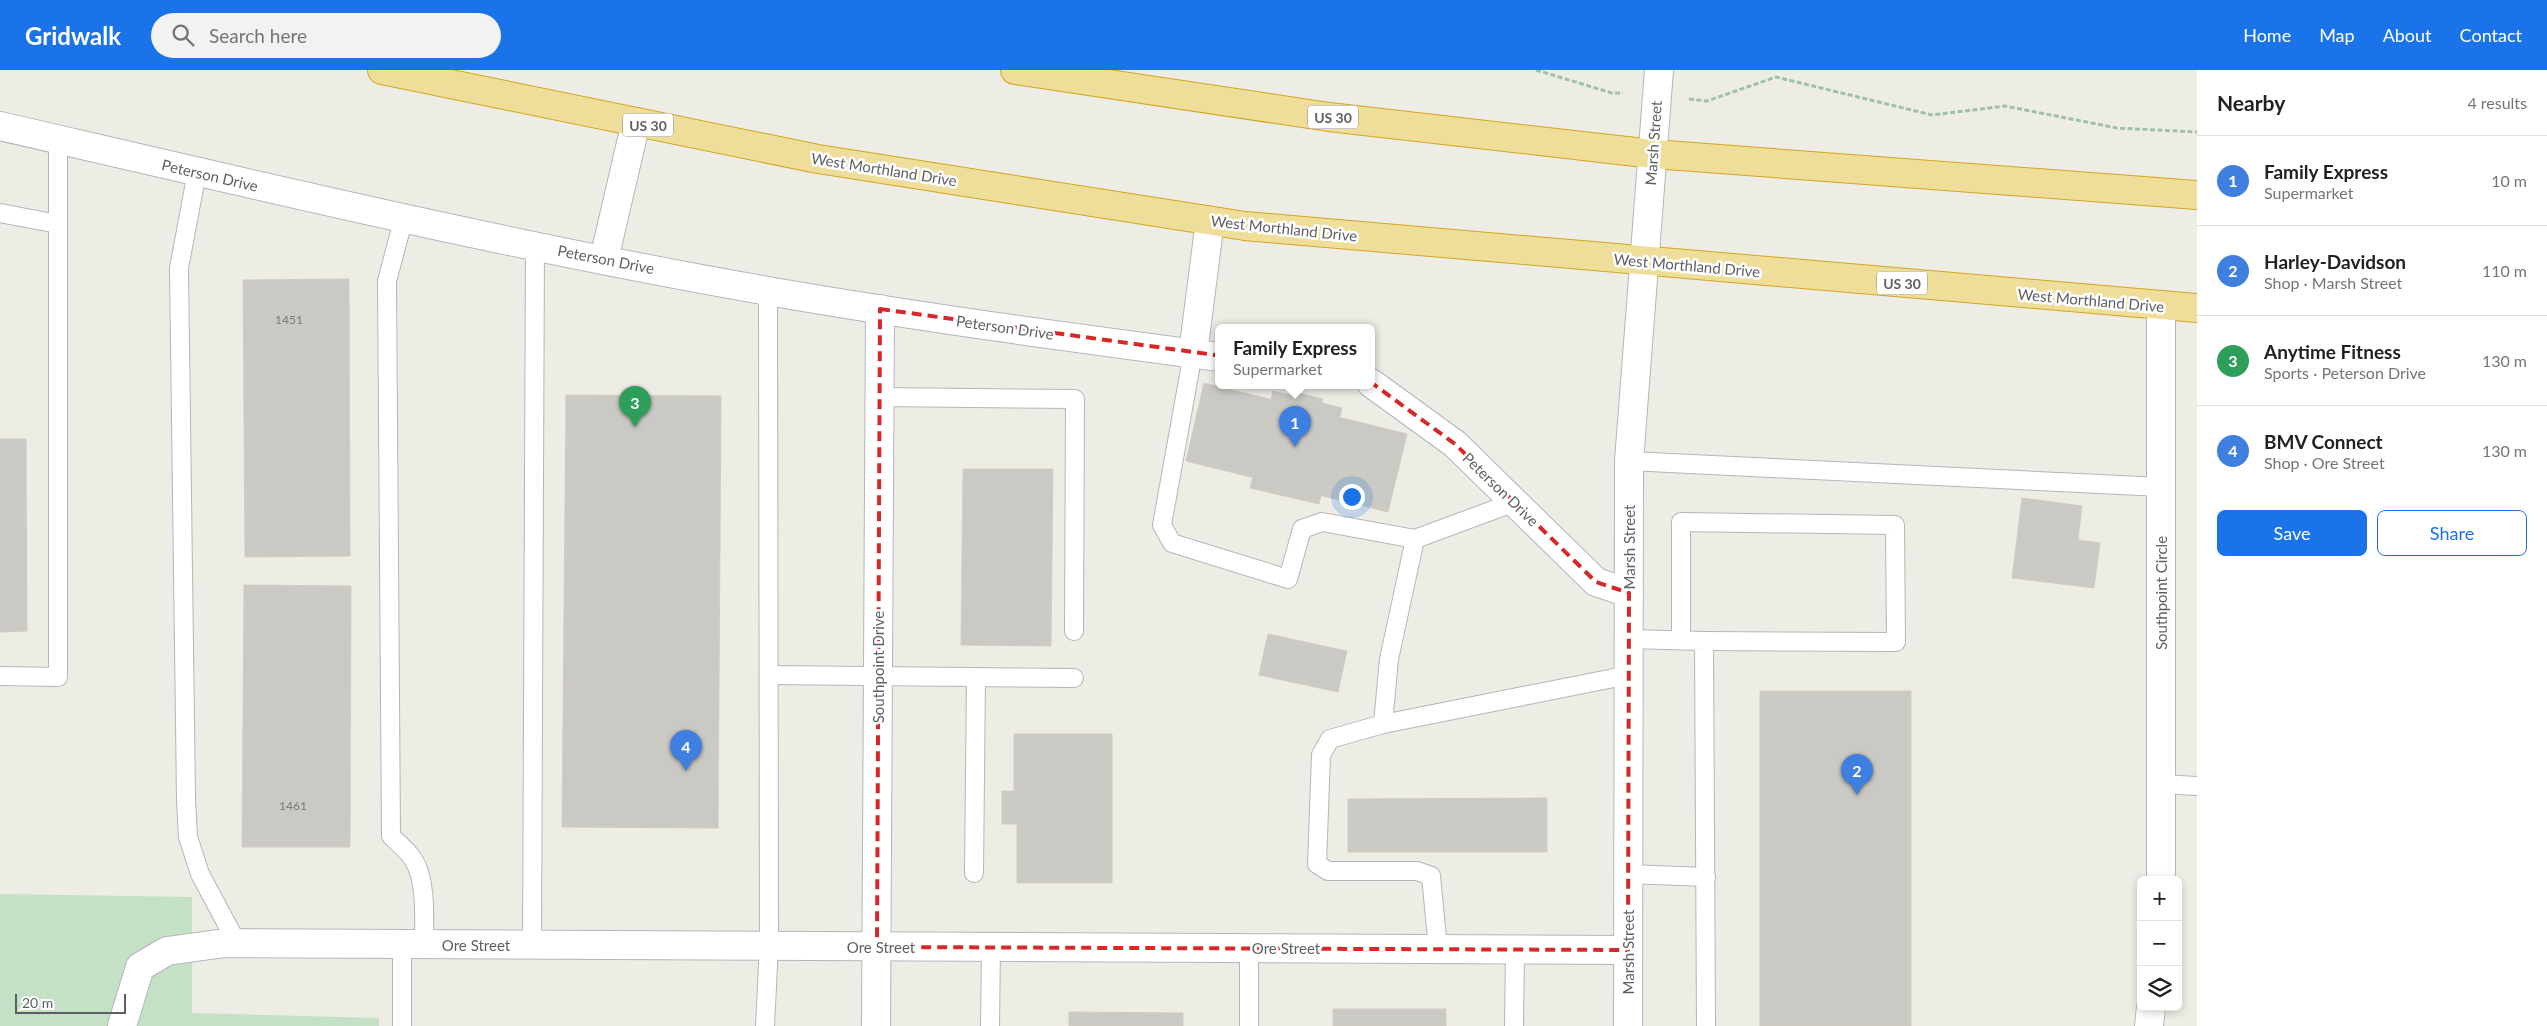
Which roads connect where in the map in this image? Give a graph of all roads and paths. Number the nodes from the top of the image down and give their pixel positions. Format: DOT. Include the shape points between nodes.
graph roads {
  1 [pos="382,70"];
  2 [pos="1015,70"];
  3 [pos="1536,70"];
  4 [pos="1658,83"];
  5 [pos="636,122"];
  6 [pos="0,126"];
  7 [pos="2197,132"];
  8 [pos="58,140"];
  9 [pos="1653,154"];
  10 [pos="197,172"];
  11 [pos="2197,195"];
  12 [pos="0,213"];
  13 [pos="404,217"];
  14 [pos="1210,221"];
  15 [pos="58,224"];
  16 [pos="535,246"];
  17 [pos="604,259"];
  18 [pos="1643,261"];
  19 [pos="768,291"];
  20 [pos="2162,306"];
  21 [pos="2197,308"];
  22 [pos="880,309"];
  23 [pos="1206,355"];
  24 [pos="1375,386"];
  25 [pos="879,396"];
  26 [pos="1629,461"];
  27 [pos="2162,486"];
  28 [pos="1515,502"];
  29 [pos="1415,539"];
  30 [pos="1629,593"];
  31 [pos="1074,631"];
  32 [pos="1629,639"];
  33 [pos="1682,640"];
  34 [pos="1704,641"];
  35 [pos="769,675"];
  36 [pos="1629,675"];
  37 [pos="0,676"];
  38 [pos="878,676"];
  39 [pos="976,677"];
  40 [pos="1074,678"];
  41 [pos="1383,724"];
  42 [pos="2161,784"];
  43 [pos="2197,786"];
  44 [pos="974,873"];
  45 [pos="1628,874"];
  46 [pos="2161,876"];
  47 [pos="1706,877"];
  48 [pos="237,943"];
  49 [pos="413,945"];
  50 [pos="532,945"];
  51 [pos="769,946"];
  52 [pos="877,947"];
  53 [pos="991,947"];
  54 [pos="1249,948"];
  55 [pos="1438,949"];
  56 [pos="1515,950"];
  57 [pos="1628,950"];
  58 [pos="2151,1011"];
  59 [pos="122,1026"];
  60 [pos="402,1026"];
  61 [pos="766,1026"];
  62 [pos="876,1026"];
  63 [pos="990,1026"];
  64 [pos="1249,1026"];
  65 [pos="1514,1026"];
  66 [pos="1628,1026"];
  67 [pos="1706,1026"];
  68 [pos="2149,1026"];
  1 -- 5 [label="highway, West Morthland Drive / US 30"];
  2 -- 9 [label="highway, US 30" via="1329,117"];
  3 -- 4 [label="path" via="1612,93"];
  4 -- 7 [label="path" via="1707,101 1776,76 1932,115 2005,106 2117,128"];
  4 -- 9 [label="street, Marsh Street"];
  5 -- 14 [label="highway, West Morthland Drive / US 30" via="818,159"];
  5 -- 17 [label="street"];
  6 -- 8 [label="street, Peterson Drive"];
  8 -- 10 [label="street, Peterson Drive"];
  8 -- 15 [label="lane"];
  9 -- 11 [label="highway, US 30"];
  9 -- 18 [label="street, Marsh Street"];
  10 -- 13 [label="street, Peterson Drive"];
  10 -- 48 [label="lane" via="179,268 188,837 200,874"];
  12 -- 15 [label="lane"];
  13 -- 16 [label="street, Peterson Drive"];
  13 -- 49 [label="lane" via="386,281 391,836 414,860 420,877 424,901"];
  14 -- 18 [label="highway, West Morthland Drive / US 30"];
  14 -- 23 [label="street"];
  15 -- 37 [label="lane" via="58,677"];
  16 -- 17 [label="street, Peterson Drive"];
  16 -- 50 [label="lane"];
  17 -- 19 [label="street, Peterson Drive"];
  18 -- 20 [label="highway, West Morthland Drive / US 30"];
  18 -- 26 [label="street, Marsh Street"];
  19 -- 22 [label="street, Peterson Drive"];
  19 -- 35 [label="lane"];
  20 -- 21 [label="highway, West Morthland Drive / US 30"];
  20 -- 27 [label="street, Southpoint Circle"];
  22 -- 23 [label="street, Peterson Drive"];
  22 -- 25 [label="street, Southpoint Drive"];
  23 -- 29 [label="lane" via="1162,525 1172,543 1288,579 1302,529 1322,522"];
  24 -- 28 [label="street, Peterson Drive" via="1455,444"];
  25 -- 31 [label="lane" via="1075,399"];
  25 -- 38 [label="street, Southpoint Drive"];
  26 -- 27 [label="lane"];
  26 -- 30 [label="street, Marsh Street"];
  27 -- 42 [label="street, Southpoint Circle"];
  28 -- 29 [label="lane"];
  28 -- 30 [label="street, Peterson Drive" via="1596,582"];
  29 -- 41 [label="lane" via="1389,659"];
  30 -- 32 [label="street, Marsh Street"];
  32 -- 33 [label="lane"];
  32 -- 36 [label="street, Marsh Street"];
  33 -- 34 [label="lane"];
  33 -- 34 [label="lane" via="1682,522 1895,525 1896,642"];
  34 -- 47 [label="lane"];
  35 -- 38 [label="lane"];
  35 -- 51 [label="lane"];
  36 -- 41 [label="lane"];
  36 -- 45 [label="street, Marsh Street"];
  38 -- 39 [label="lane"];
  38 -- 52 [label="street, Southpoint Drive"];
  39 -- 40 [label="lane"];
  39 -- 44 [label="lane"];
  41 -- 55 [label="lane" via="1330,739 1321,755 1317,864 1328,871 1417,871 1430,876"];
  42 -- 43 [label="lane"];
  42 -- 46 [label="street, Southpoint Circle"];
  45 -- 47 [label="lane"];
  45 -- 57 [label="street, Marsh Street"];
  47 -- 67 [label="lane"];
  48 -- 49 [label="street, Ore Street"];
  48 -- 59 [label="street, Ore Street" via="167,951 140,968"];
  49 -- 50 [label="street, Ore Street"];
  49 -- 60 [label="lane"];
  50 -- 51 [label="street, Ore Street"];
  51 -- 52 [label="street, Ore Street"];
  51 -- 61 [label="lane"];
  52 -- 53 [label="street, Ore Street"];
  52 -- 62 [label="street, Southpoint Drive"];
  53 -- 54 [label="street, Ore Street"];
  53 -- 63 [label="lane"];
  54 -- 55 [label="street, Ore Street"];
  54 -- 64 [label="lane"];
  55 -- 56 [label="street, Ore Street"];
  56 -- 57 [label="street, Ore Street"];
  56 -- 65 [label="lane"];
  57 -- 66 [label="street, Marsh Street"];
  58 -- 68 [label="street"];
}
